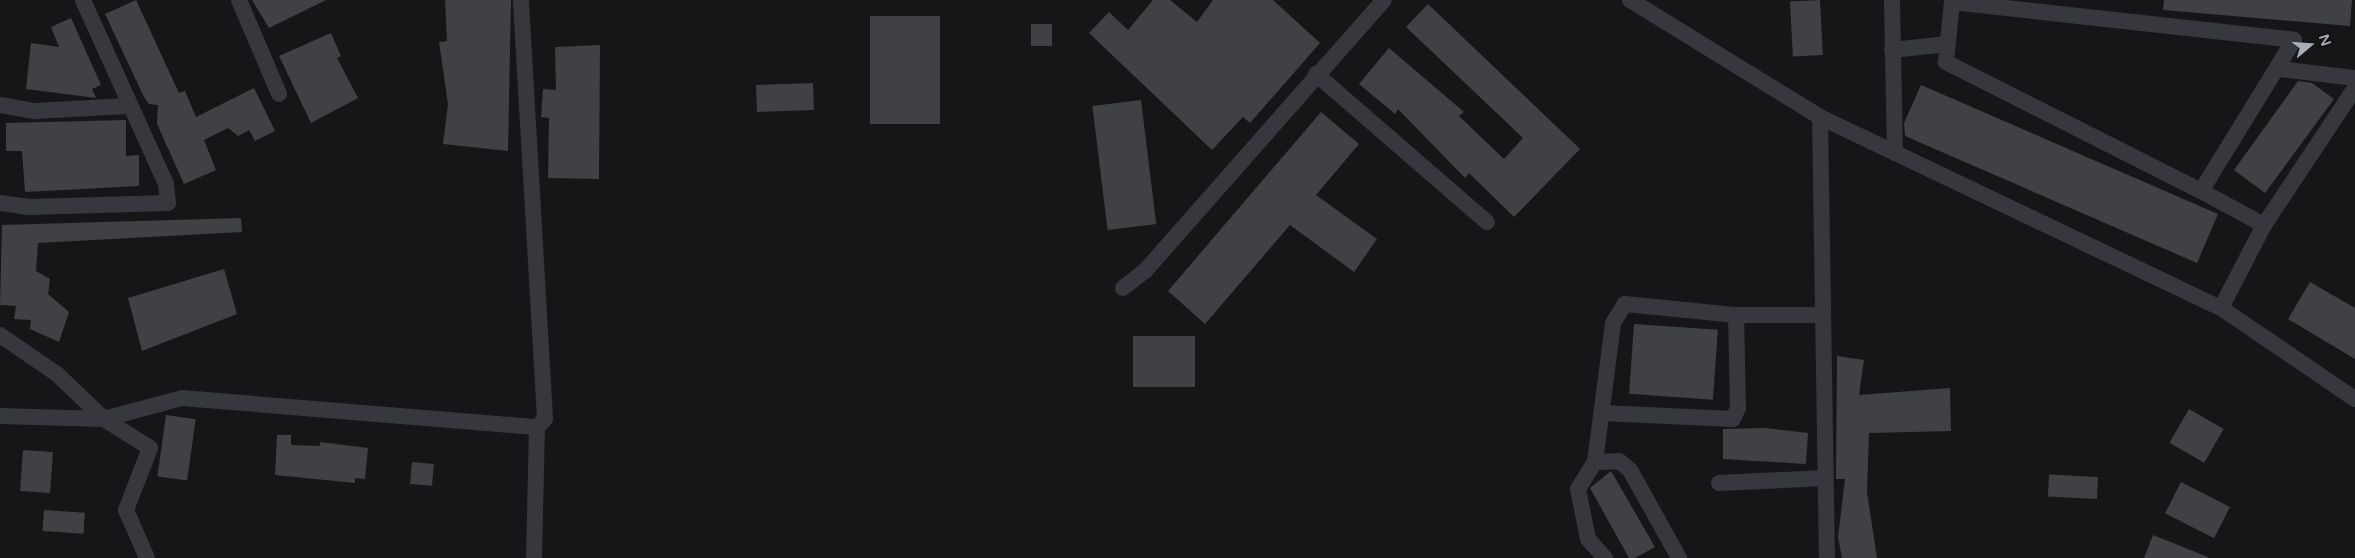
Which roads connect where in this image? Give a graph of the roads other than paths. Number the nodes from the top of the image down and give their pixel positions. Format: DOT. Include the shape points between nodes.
graph roads {
  1 [pos="83,0"];
  2 [pos="239,0"];
  3 [pos="520,0"];
  4 [pos="1384,0"];
  5 [pos="1630,0"];
  6 [pos="1892,0"];
  7 [pos="1948,44"];
  8 [pos="1892,50"];
  9 [pos="2280,69"];
  10 [pos="1316,74"];
  11 [pos="2355,78"];
  12 [pos="2355,88"];
  13 [pos="279,94"];
  14 [pos="0,105"];
  15 [pos="128,106"];
  16 [pos="1820,116"];
  17 [pos="1894,153"];
  18 [pos="2201,190"];
  19 [pos="0,203"];
  20 [pos="1487,222"];
  21 [pos="2264,225"];
  22 [pos="1123,288"];
  23 [pos="2221,308"];
  24 [pos="1736,315"];
  25 [pos="1823,315"];
  26 [pos="0,335"];
  27 [pos="2355,399"];
  28 [pos="1602,413"];
  29 [pos="0,416"];
  30 [pos="104,419"];
  31 [pos="537,427"];
  32 [pos="1595,462"];
  33 [pos="1826,478"];
  34 [pos="1720,483"];
  35 [pos="147,558"];
  36 [pos="534,558"];
  37 [pos="1605,558"];
  38 [pos="1679,558"];
  39 [pos="1827,558"];
  1 -- 15 [label="street"];
  2 -- 13 [label="street"];
  3 -- 31 [label="street" via="545,419"];
  4 -- 10 [label="street"];
  5 -- 16 [label="street"];
  6 -- 8 [label="street"];
  7 -- 8 [label="street"];
  7 -- 9 [label="street" via="1952,2 2294,40"];
  7 -- 18 [label="street" via="1946,62"];
  8 -- 17 [label="street"];
  9 -- 11 [label="street"];
  9 -- 18 [label="street"];
  10 -- 20 [label="street"];
  10 -- 22 [label="street" via="1145,270"];
  12 -- 21 [label="street"];
  14 -- 15 [label="street" via="35,111"];
  15 -- 19 [label="street" via="166,184 168,203 29,207"];
  16 -- 17 [label="street"];
  16 -- 25 [label="street"];
  17 -- 23 [label="street"];
  18 -- 21 [label="street"];
  21 -- 23 [label="street"];
  23 -- 27 [label="street"];
  24 -- 25 [label="street"];
  24 -- 28 [label="street" via="1625,304 1613,323"];
  24 -- 28 [label="street" via="1738,408 1732,419"];
  25 -- 33 [label="street"];
  26 -- 30 [label="street" via="57,374"];
  28 -- 32 [label="street"];
  29 -- 30 [label="street"];
  30 -- 31 [label="street" via="182,398"];
  30 -- 35 [label="street" via="150,448 126,510"];
  31 -- 36 [label="street"];
  32 -- 37 [label="street" via="1578,489 1588,539"];
  32 -- 38 [label="street" via="1619,461 1630,470"];
  33 -- 34 [label="street"];
  33 -- 39 [label="street"];
}
